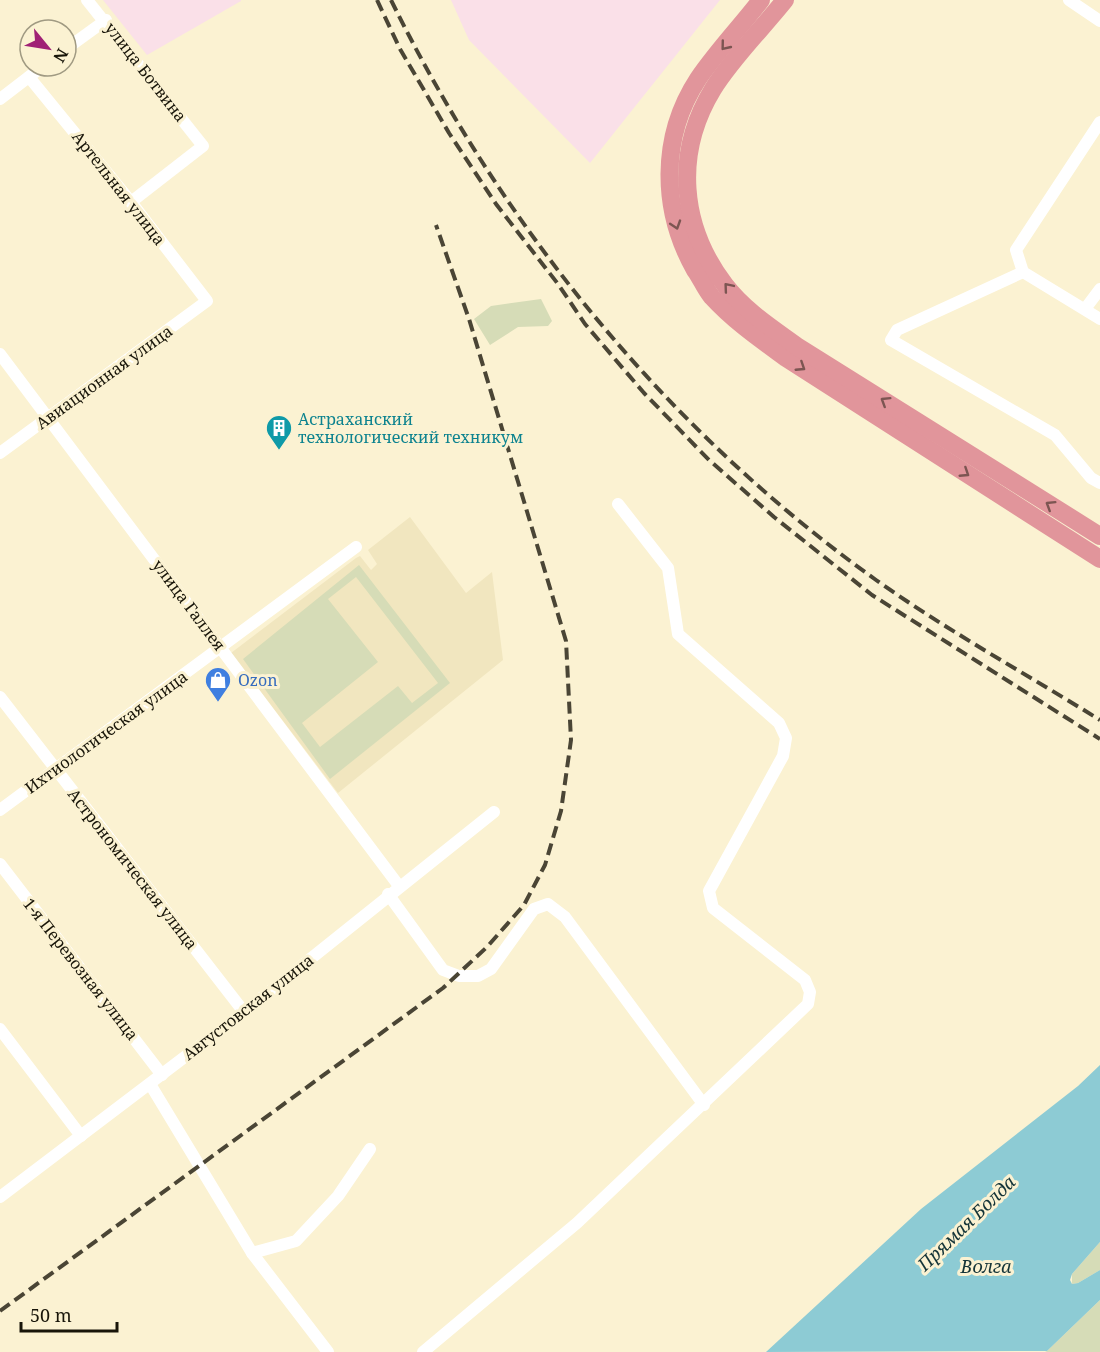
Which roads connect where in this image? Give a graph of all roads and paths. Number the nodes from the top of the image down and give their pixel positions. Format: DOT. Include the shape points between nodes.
graph roads {
  1 [pos="87,0"];
  2 [pos="761,0"];
  3 [pos="785,0"];
  4 [pos="1070,0"];
  5 [pos="106,21"];
  6 [pos="1100,21"];
  7 [pos="78,41"];
  8 [pos="26,78"];
  9 [pos="31,78"];
  10 [pos="1,95"];
  11 [pos="1100,122"];
  12 [pos="131,202"];
  13 [pos="1023,272"];
  14 [pos="1100,289"];
  15 [pos="207,301"];
  16 [pos="1085,309"];
  17 [pos="1100,319"];
  18 [pos="0,354"];
  19 [pos="49,418"];
  20 [pos="0,453"];
  21 [pos="1100,483"];
  22 [pos="618,504"];
  23 [pos="1100,536"];
  24 [pos="356,547"];
  25 [pos="1100,560"];
  26 [pos="221,648"];
  27 [pos="0,698"];
  28 [pos="54,768"];
  29 [pos="0,810"];
  30 [pos="494,812"];
  31 [pos="0,864"];
  32 [pos="394,890"];
  33 [pos="244,1012"];
  34 [pos="0,1029"];
  35 [pos="162,1075"];
  36 [pos="150,1084"];
  37 [pos="704,1105"];
  38 [pos="81,1136"];
  39 [pos="370,1149"];
  40 [pos="0,1197"];
  41 [pos="252,1253"];
  42 [pos="328,1352"];
  43 [pos="423,1352"];
  1 -- 5 [label="street, улица Ботвина"];
  2 -- 25 [label="highway, one-way" via="698,80 677,122 668,166 672,210 686,253 710,295 744,328 786,358"];
  23 -- 3 [label="highway, one-way" via="755,316 725,285 701,245 689,207 685,171 693,131 713,89"];
  4 -- 6 [label="street"];
  5 -- 7 [label="street"];
  5 -- 12 [label="street, улица Ботвина" via="203,146"];
  8 -- 10 [label="street"];
  9 -- 12 [label="street, Артельная улица"];
  11 -- 13 [label="street" via="1016,250"];
  12 -- 15 [label="street, Артельная улица"];
  13 -- 16 [label="street"];
  13 -- 21 [label="street" via="897,330 891,340 1055,435 1091,478"];
  14 -- 16 [label="street"];
  15 -- 19 [label="street, Авиационная улица"];
  16 -- 17 [label="street"];
  18 -- 19 [label="street, улица Галлея"];
  19 -- 20 [label="street, Авиационная улица"];
  19 -- 26 [label="street, улица Галлея"];
  22 -- 37 [label="street" via="669,568 678,634 779,723 786,738 783,756 709,891 713,908 805,980 810,992 808,1004"];
  24 -- 26 [label="street, Ихтиологическая улица"];
  26 -- 28 [label="street, Ихтиологическая улица"];
  26 -- 32 [label="street, улица Галлея"];
  27 -- 28 [label="street, Астрономическая улица"];
  28 -- 29 [label="street, Ихтиологическая улица"];
  28 -- 33 [label="street, Астрономическая улица"];
  30 -- 32 [label="street, Августовская улица"];
  31 -- 35 [label="street, 1-я Перевозная улица"];
  32 -- 33 [label="street, Августовская улица"];
  32 -- 37 [label="street, улица Галлея" via="443,970 459,976 478,976 491,969 534,909 548,904 565,917"];
  33 -- 35 [label="street, Августовская улица"];
  34 -- 38 [label="street"];
  35 -- 36 [label="street, Августовская улица"];
  36 -- 38 [label="street, Августовская улица"];
  36 -- 41 [label="street"];
  37 -- 43 [label="street" via="577,1224"];
  38 -- 40 [label="street, Августовская улица"];
  39 -- 41 [label="street" via="338,1196 296,1242"];
  41 -- 42 [label="street"];
}
